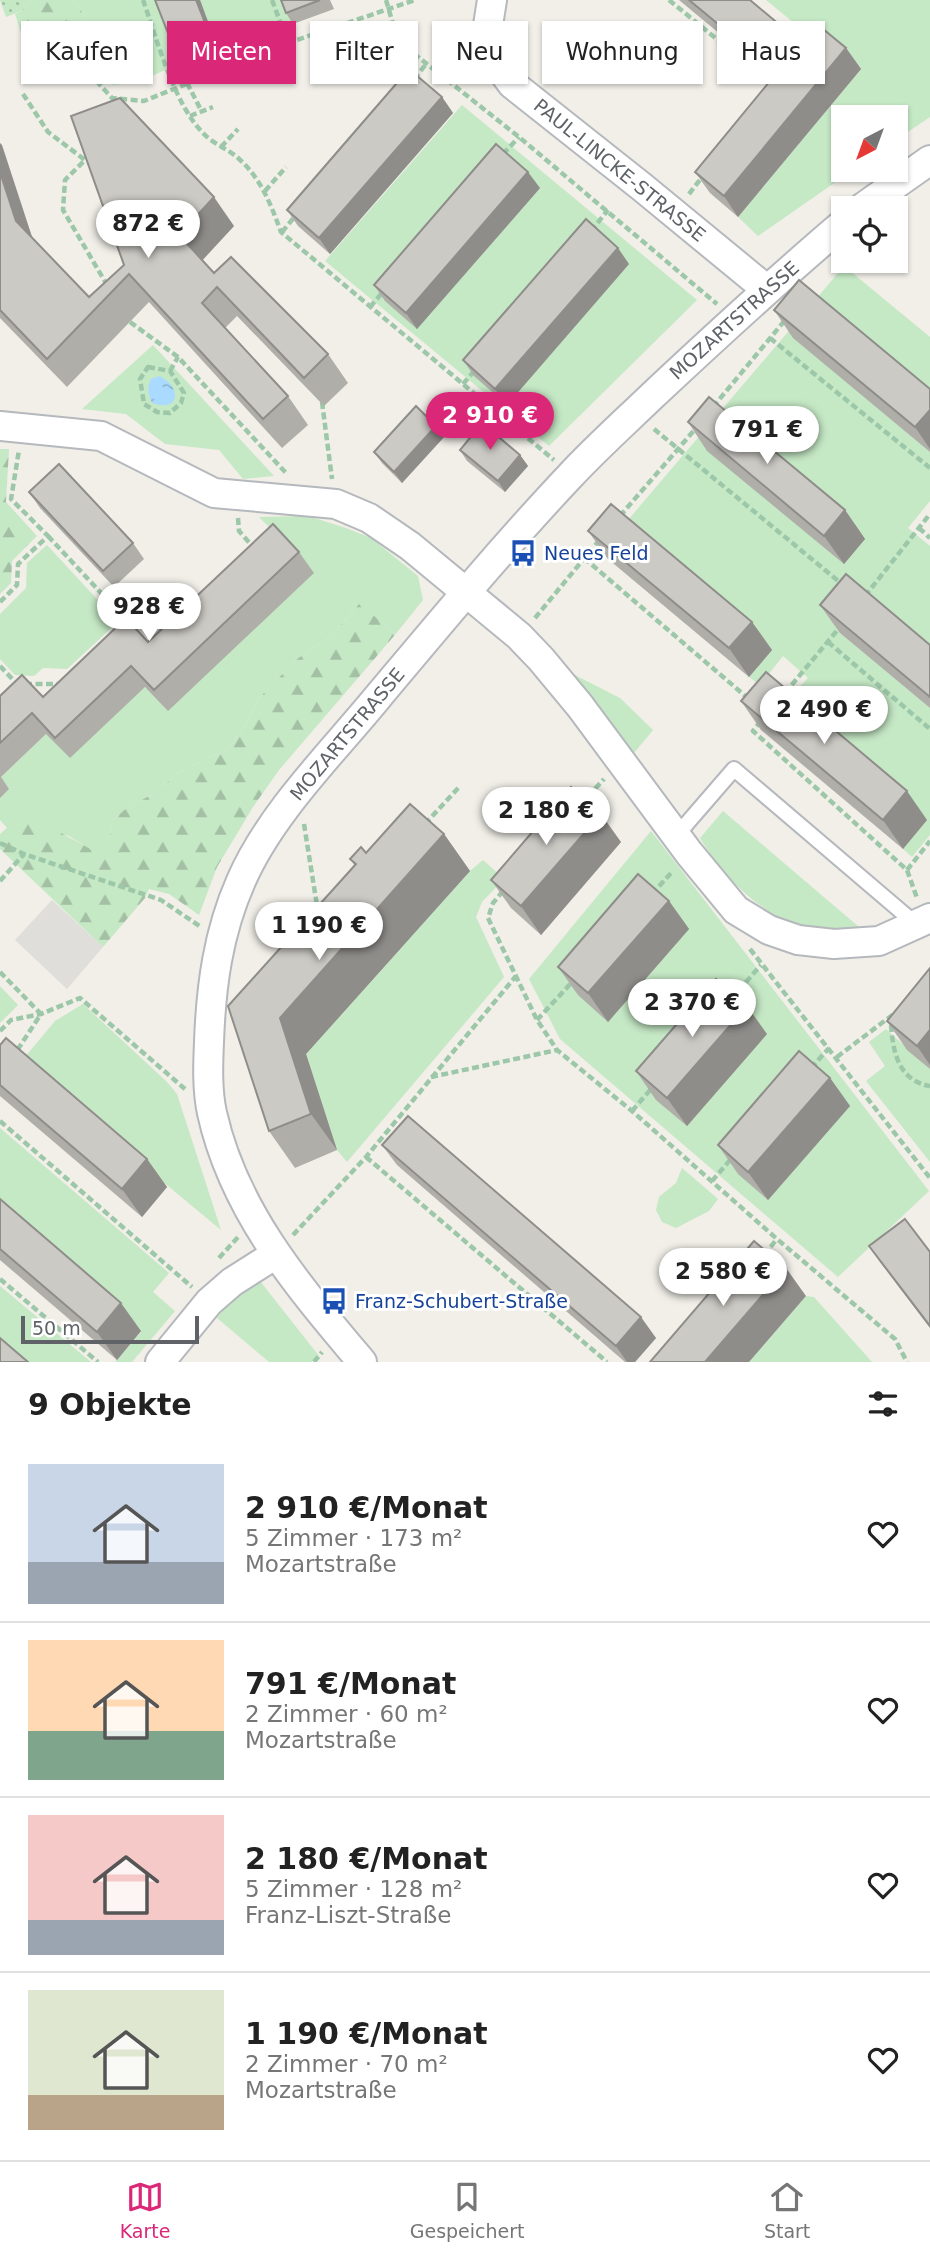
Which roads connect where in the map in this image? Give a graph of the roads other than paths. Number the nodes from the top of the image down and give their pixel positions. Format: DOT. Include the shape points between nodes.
graph roads {
  1 [pos="492,0"];
  2 [pos="930,160"];
  3 [pos="879,196"];
  4 [pos="831,234"];
  5 [pos="766,289"];
  6 [pos="12,428"];
  7 [pos="466,593"];
  8 [pos="682,844"];
  9 [pos="923,922"];
  10 [pos="276,1254"];
  11 [pos="160,1362"];
  12 [pos="362,1362"];
  1 -- 5 [label="street, PAUL-LINCKE-STRASSE" via="485,38 512,84"];
  2 -- 3 [label="street"];
  4 -- 5 [label="street, MOZARTSTRASSE"];
  5 -- 7 [label="street, MOZARTSTRASSE" via="571,474"];
  6 -- 7 [label="street" via="101,436 214,493 324,502 369,518 411,546"];
  7 -- 8 [label="street" via="519,636 580,706"];
  7 -- 10 [label="street, MOZARTSTRASSE" via="279,815 241,881 221,941 211,988 208,1067 212,1112 234,1182"];
  8 -- 9 [label="street" via="736,910 769,930 798,940 834,944 879,941"];
  8 -- 9 [label="lane" via="734,769"];
  10 -- 11 [label="street" via="209,1302"];
  10 -- 12 [label="street, MOZARTSTRASSE"];
}
